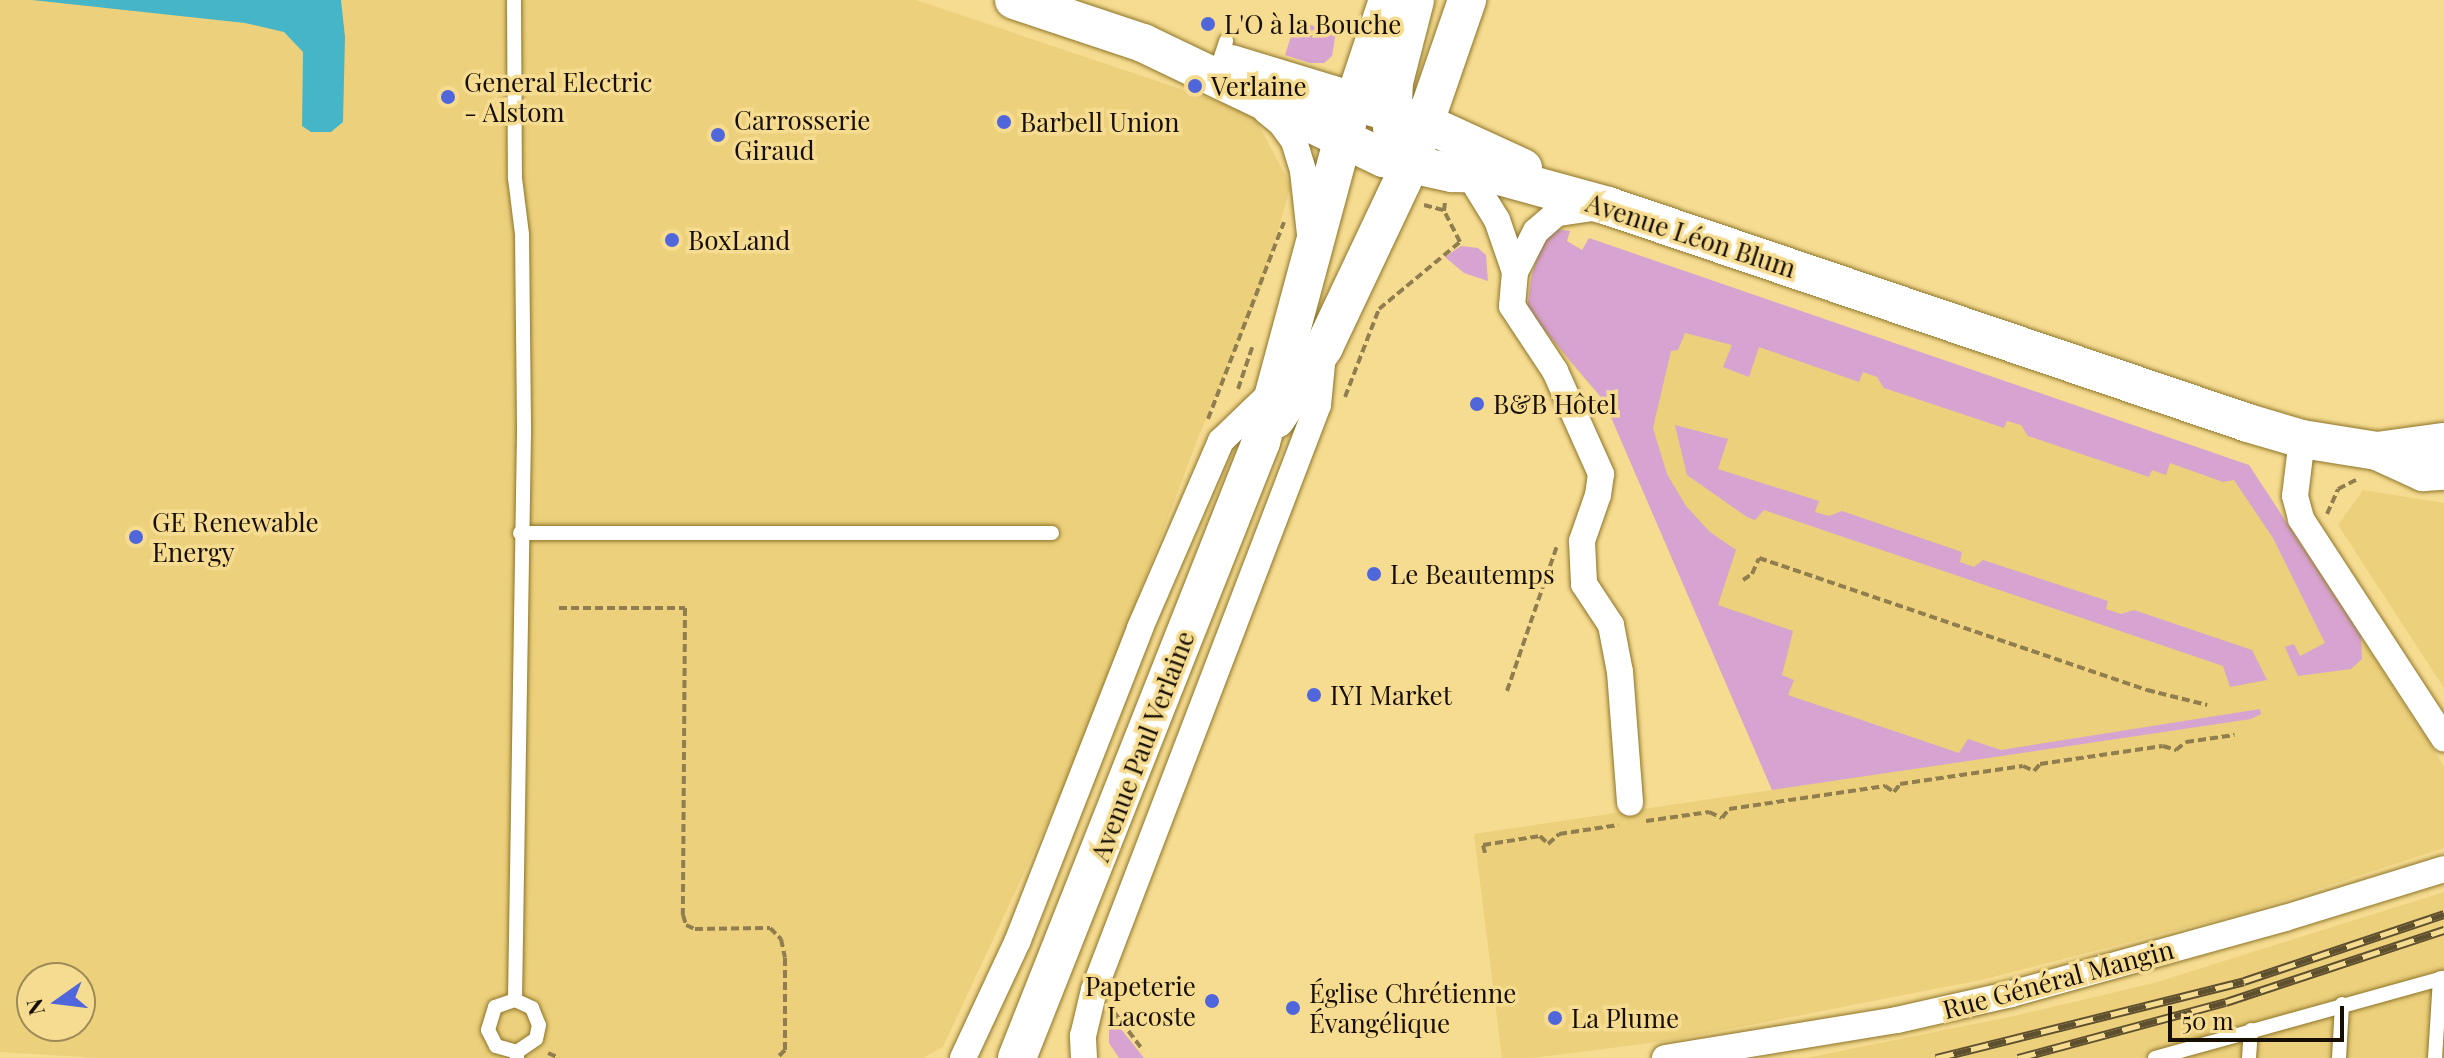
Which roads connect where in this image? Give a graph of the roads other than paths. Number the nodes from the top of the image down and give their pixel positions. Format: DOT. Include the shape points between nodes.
graph roads {
  1 [pos="514,0"];
  2 [pos="1014,0"];
  3 [pos="1388,0"];
  4 [pos="1415,0"];
  5 [pos="1467,0"];
  6 [pos="1224,60"];
  7 [pos="1384,133"];
  8 [pos="1468,173"];
  9 [pos="1608,206"];
  10 [pos="1312,254"];
  11 [pos="1515,272"];
  12 [pos="1324,347"];
  13 [pos="1272,392"];
  14 [pos="2302,439"];
  15 [pos="1261,442"];
  16 [pos="2444,442"];
  17 [pos="2377,451"];
  18 [pos="2444,471"];
  19 [pos="520,533"];
  20 [pos="1052,533"];
  21 [pos="2444,738"];
  22 [pos="1629,817"];
  23 [pos="2444,869"];
  24 [pos="2442,978"];
  25 [pos="515,1000"];
  26 [pos="2342,1004"];
  27 [pos="2251,1030"];
  28 [pos="517,1055"];
  29 [pos="1018,1056"];
  30 [pos="963,1058"];
  31 [pos="1084,1058"];
  32 [pos="1665,1058"];
  33 [pos="2155,1058"];
  34 [pos="2249,1058"];
  35 [pos="2339,1058"];
  36 [pos="2435,1058"];
  1 -- 19 [label="lane" via="515,178 522,234"];
  2 -- 6 [label="street, Avenue Léon Blum" via="1143,43 1190,67"];
  3 -- 7 [label="street, Avenue Paul Verlaine"];
  4 -- 7 [label="street"];
  5 -- 7 [label="street, Avenue Paul Verlaine"];
  6 -- 7 [label="street, Avenue Léon Blum"];
  6 -- 10 [label="street" via="1294,141 1303,171"];
  7 -- 8 [label="street, Avenue Léon Blum"];
  7 -- 9 [label="street, Avenue Léon Blum" via="1541,176"];
  7 -- 10 [label="street, Avenue Paul Verlaine"];
  7 -- 12 [label="street, Avenue Paul Verlaine"];
  8 -- 9 [label="street, Avenue Léon Blum" via="1492,174"];
  8 -- 11 [label="street" via="1497,220"];
  9 -- 11 [label="street" via="1547,218"];
  9 -- 14 [label="street, Avenue Léon Blum"];
  10 -- 13 [label="street, Avenue Paul Verlaine"];
  11 -- 22 [label="street" via="1516,317 1555,371 1601,474 1582,541 1584,584 1611,625 1620,672"];
  12 -- 15 [label="street, Avenue Paul Verlaine"];
  12 -- 31 [label="street" via="1318,405 1094,990 1083,1036"];
  13 -- 15 [label="street, Avenue Paul Verlaine"];
  13 -- 30 [label="street" via="1221,441 1140,628 1018,940"];
  14 -- 17 [label="street, Avenue Léon Blum"];
  14 -- 21 [label="street" via="2295,496 2301,519"];
  15 -- 29 [label="street, Avenue Paul Verlaine"];
  16 -- 17 [label="street, Avenue Léon Blum"];
  17 -- 18 [label="street, Avenue Léon Blum" via="2423,472"];
  19 -- 20 [label="lane"];
  19 -- 25 [label="lane"];
  23 -- 32 [label="street, Rue Général Mangin" via="2283,909 2077,978 1911,1017"];
  24 -- 26 [label="lane"];
  24 -- 36 [label="lane"];
  25 -- 28 [label="lane" via="532,1008 539,1025 531,1046"];
  25 -- 28 [label="lane" via="495,1007 488,1030 496,1046"];
  26 -- 27 [label="lane"];
  26 -- 35 [label="lane"];
  27 -- 33 [label="lane"];
  27 -- 34 [label="lane"];
}
